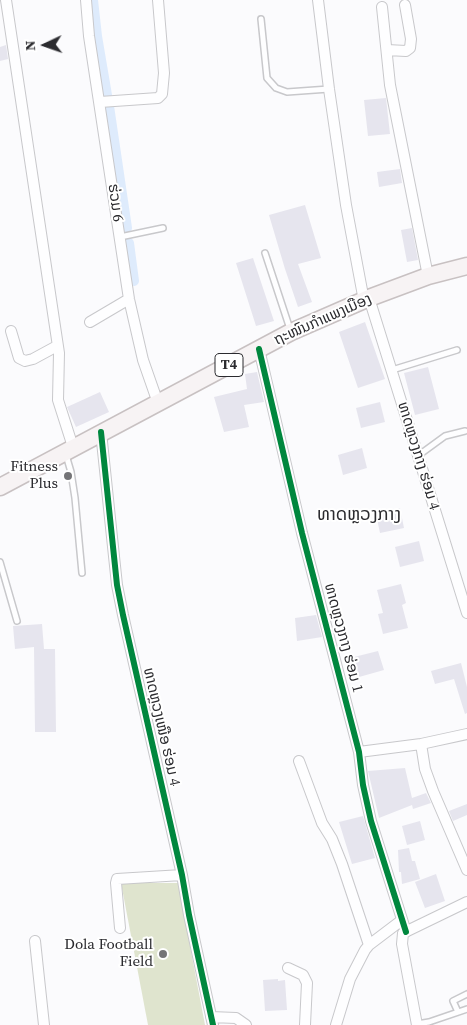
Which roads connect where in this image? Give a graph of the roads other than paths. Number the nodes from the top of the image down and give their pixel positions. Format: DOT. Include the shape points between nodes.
graph roads {
  1 [pos="6,0"];
  2 [pos="86,0"];
  3 [pos="158,0"];
  4 [pos="318,0"];
  5 [pos="405,6"];
  6 [pos="382,7"];
  7 [pos="261,19"];
  8 [pos="388,50"];
  9 [pos="329,89"];
  10 [pos="100,102"];
  11 [pos="163,228"];
  12 [pos="120,237"];
  13 [pos="265,253"];
  14 [pos="467,266"];
  15 [pos="428,276"];
  16 [pos="129,299"];
  17 [pos="367,300"];
  18 [pos="90,322"];
  19 [pos="11,331"];
  20 [pos="291,332"];
  21 [pos="57,346"];
  22 [pos="259,349"];
  23 [pos="457,350"];
  24 [pos="392,370"];
  25 [pos="158,403"];
  26 [pos="465,431"];
  27 [pos="101,432"];
  28 [pos="69,449"];
  29 [pos="418,456"];
  30 [pos="0,487"];
  31 [pos="0,562"];
  32 [pos="82,573"];
  33 [pos="467,613"];
  34 [pos="17,621"];
  35 [pos="467,734"];
  36 [pos="421,744"];
  37 [pos="359,752"];
  38 [pos="299,761"];
  39 [pos="467,870"];
  40 [pos="182,875"];
  41 [pos="467,902"];
  42 [pos="402,920"];
  43 [pos="120,928"];
  44 [pos="406,932"];
  45 [pos="35,941"];
  46 [pos="369,945"];
  47 [pos="288,968"];
  48 [pos="467,994"];
  49 [pos="467,1009"];
  50 [pos="458,1012"];
  51 [pos="212,1021"];
  52 [pos="417,1024"];
  53 [pos="44,1025"];
  54 [pos="246,1025"];
  55 [pos="305,1025"];
  56 [pos="336,1025"];
  1 -- 21 [label="street"];
  2 -- 10 [label="street, ຮ່ວມ 6"];
  3 -- 10 [label="street" via="164,73 162,94 158,98"];
  4 -- 9 [label="street, ທາດຫຼວງກາງ ຮ່ອມ 4"];
  5 -- 8 [label="street" via="410,48 406,51"];
  6 -- 8 [label="street"];
  7 -- 9 [label="lane" via="267,78 276,88 287,92"];
  8 -- 15 [label="street" via="390,85"];
  9 -- 17 [label="street, ທາດຫຼວງກາງ ຮ່ອມ 4" via="346,205"];
  10 -- 12 [label="street, ຮ່ວມ 6"];
  11 -- 12 [label="lane"];
  12 -- 16 [label="street, ຮ່ວມ 6"];
  13 -- 20 [label="lane"];
  14 -- 15 [label="main road, ຖະໜົນກຳແພງເມືອງ / T4"];
  15 -- 17 [label="main road, ຖະໜົນກຳແພງເມືອງ / T4"];
  16 -- 18 [label="street"];
  16 -- 25 [label="street, ຮ່ວມ 6" via="143,360"];
  17 -- 20 [label="main road, ຖະໜົນກຳແພງເມືອງ / T4"];
  17 -- 24 [label="street, ທາດຫຼວງກາງ ຮ່ອມ 4"];
  19 -- 21 [label="street" via="19,358 25,360"];
  20 -- 22 [label="main road, ຖະໜົນກຳແພງເມືອງ / T4"];
  21 -- 28 [label="street" via="60,363 58,400"];
  22 -- 25 [label="main road, ຖະໜົນກຳແພງເມືອງ / T4"];
  22 -- 37 [label="street, ທາດຫຼວງກາງ ຮ່ອມ 1" via="302,533"];
  23 -- 24 [label="lane"];
  24 -- 29 [label="street, ທາດຫຼວງກາງ ຮ່ອມ 4"];
  25 -- 27 [label="main road, ຖະໜົນກຳແພງເມືອງ / T4"];
  26 -- 29 [label="lane" via="445,436"];
  27 -- 28 [label="main road, ຖະໜົນກຳແພງເມືອງ / T4"];
  27 -- 40 [label="street, ທາດຫຼວງເໜືອ ຮ່ອມ 4" via="117,585"];
  28 -- 30 [label="main road, ຖະໜົນກຳແພງເມືອງ / T4"];
  28 -- 32 [label="lane"];
  29 -- 33 [label="street, ທາດຫຼວງກາງ ຮ່ອມ 4"];
  31 -- 34 [label="lane"];
  35 -- 36 [label="street"];
  36 -- 37 [label="street"];
  36 -- 39 [label="street" via="433,791"];
  37 -- 42 [label="street, ທາດຫຼວງກາງ ຮ່ອມ 1" via="371,821"];
  38 -- 46 [label="street" via="322,823 342,864"];
  40 -- 43 [label="street" via="116,879"];
  40 -- 51 [label="street, ທາດຫຼວງເໜືອ ຮ່ອມ 4"];
  41 -- 44 [label="street"];
  42 -- 44 [label="street, ທາດຫຼວງກາງ ຮ່ອມ 1"];
  42 -- 46 [label="street"];
  44 -- 52 [label="street" via="401,940"];
  45 -- 53 [label="street"];
  46 -- 56 [label="street" via="350,979"];
  47 -- 55 [label="street" via="304,975 308,983"];
  48 -- 50 [label="lane" via="454,1001"];
  49 -- 50 [label="lane"];
  50 -- 52 [label="lane"];
  51 -- 54 [label="street" via="236,1018"];
}
